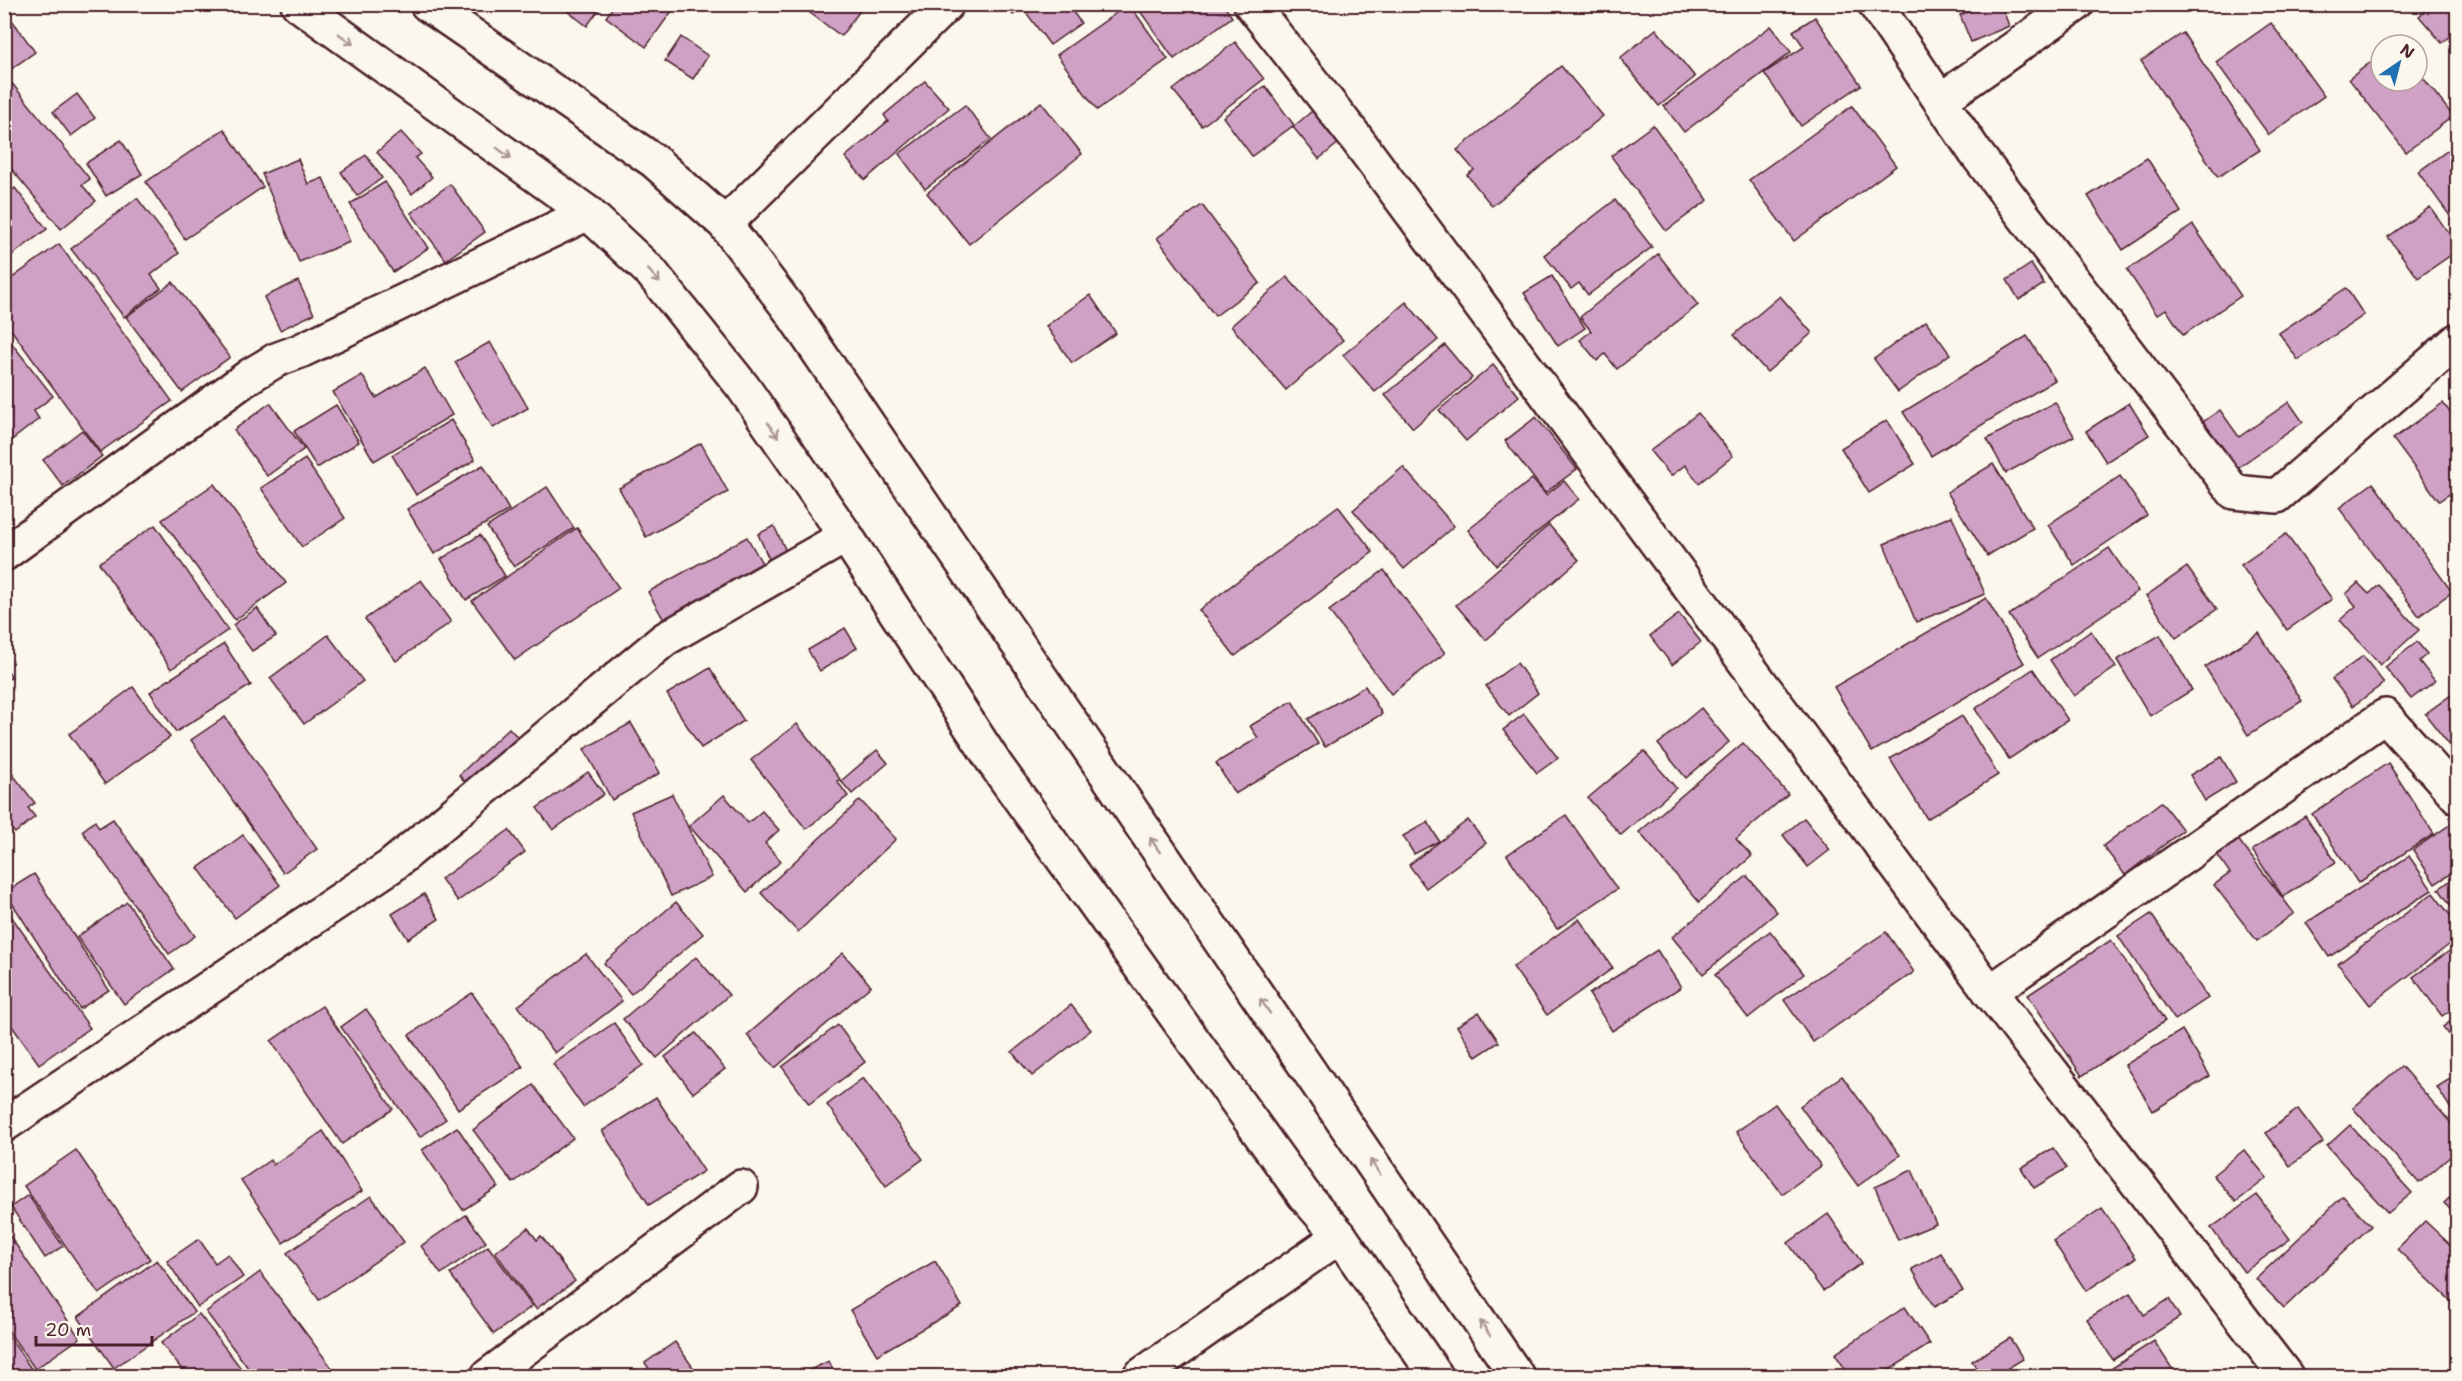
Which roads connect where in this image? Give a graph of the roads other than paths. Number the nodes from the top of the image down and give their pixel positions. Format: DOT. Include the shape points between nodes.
graph roads {
  1 [pos="298,4"];
  2 [pos="428,4"];
  3 [pos="947,4"];
  4 [pos="1251,4"];
  5 [pos="1875,4"];
  6 [pos="2077,4"];
  7 [pos="1941,100"];
  8 [pos="588,213"];
  9 [pos="725,224"];
  10 [pos="2457,340"];
  11 [pos="846,536"];
  12 [pos="4,554"];
  13 [pos="2457,797"];
  14 [pos="1990,992"];
  15 [pos="4,1125"];
  16 [pos="741,1187"];
  17 [pos="1340,1236"];
  18 [pos="488,1377"];
  19 [pos="1140,1377"];
  20 [pos="1436,1377"];
  21 [pos="1518,1377"];
  22 [pos="2286,1377"];
  1 -- 8 [label="street, one-way"];
  2 -- 9 [label="street" via="654,162"];
  3 -- 9 [label="street"];
  4 -- 14 [label="street" via="1363,148"];
  5 -- 7 [label="street"];
  6 -- 7 [label="street"];
  7 -- 10 [label="street" via="1975,153 2234,492 2277,496"];
  8 -- 11 [label="street, one-way" via="651,272 743,387"];
  8 -- 12 [label="street" via="276,360"];
  21 -- 9 [label="street, one-way" via="790,310"];
  11 -- 15 [label="street" via="664,639 391,866"];
  11 -- 17 [label="street" via="995,764 1304,1195"];
  13 -- 14 [label="street" via="2385,716"];
  14 -- 22 [label="street"];
  16 -- 18 [label="street"];
  17 -- 19 [label="street"];
  17 -- 20 [label="street"];
}
